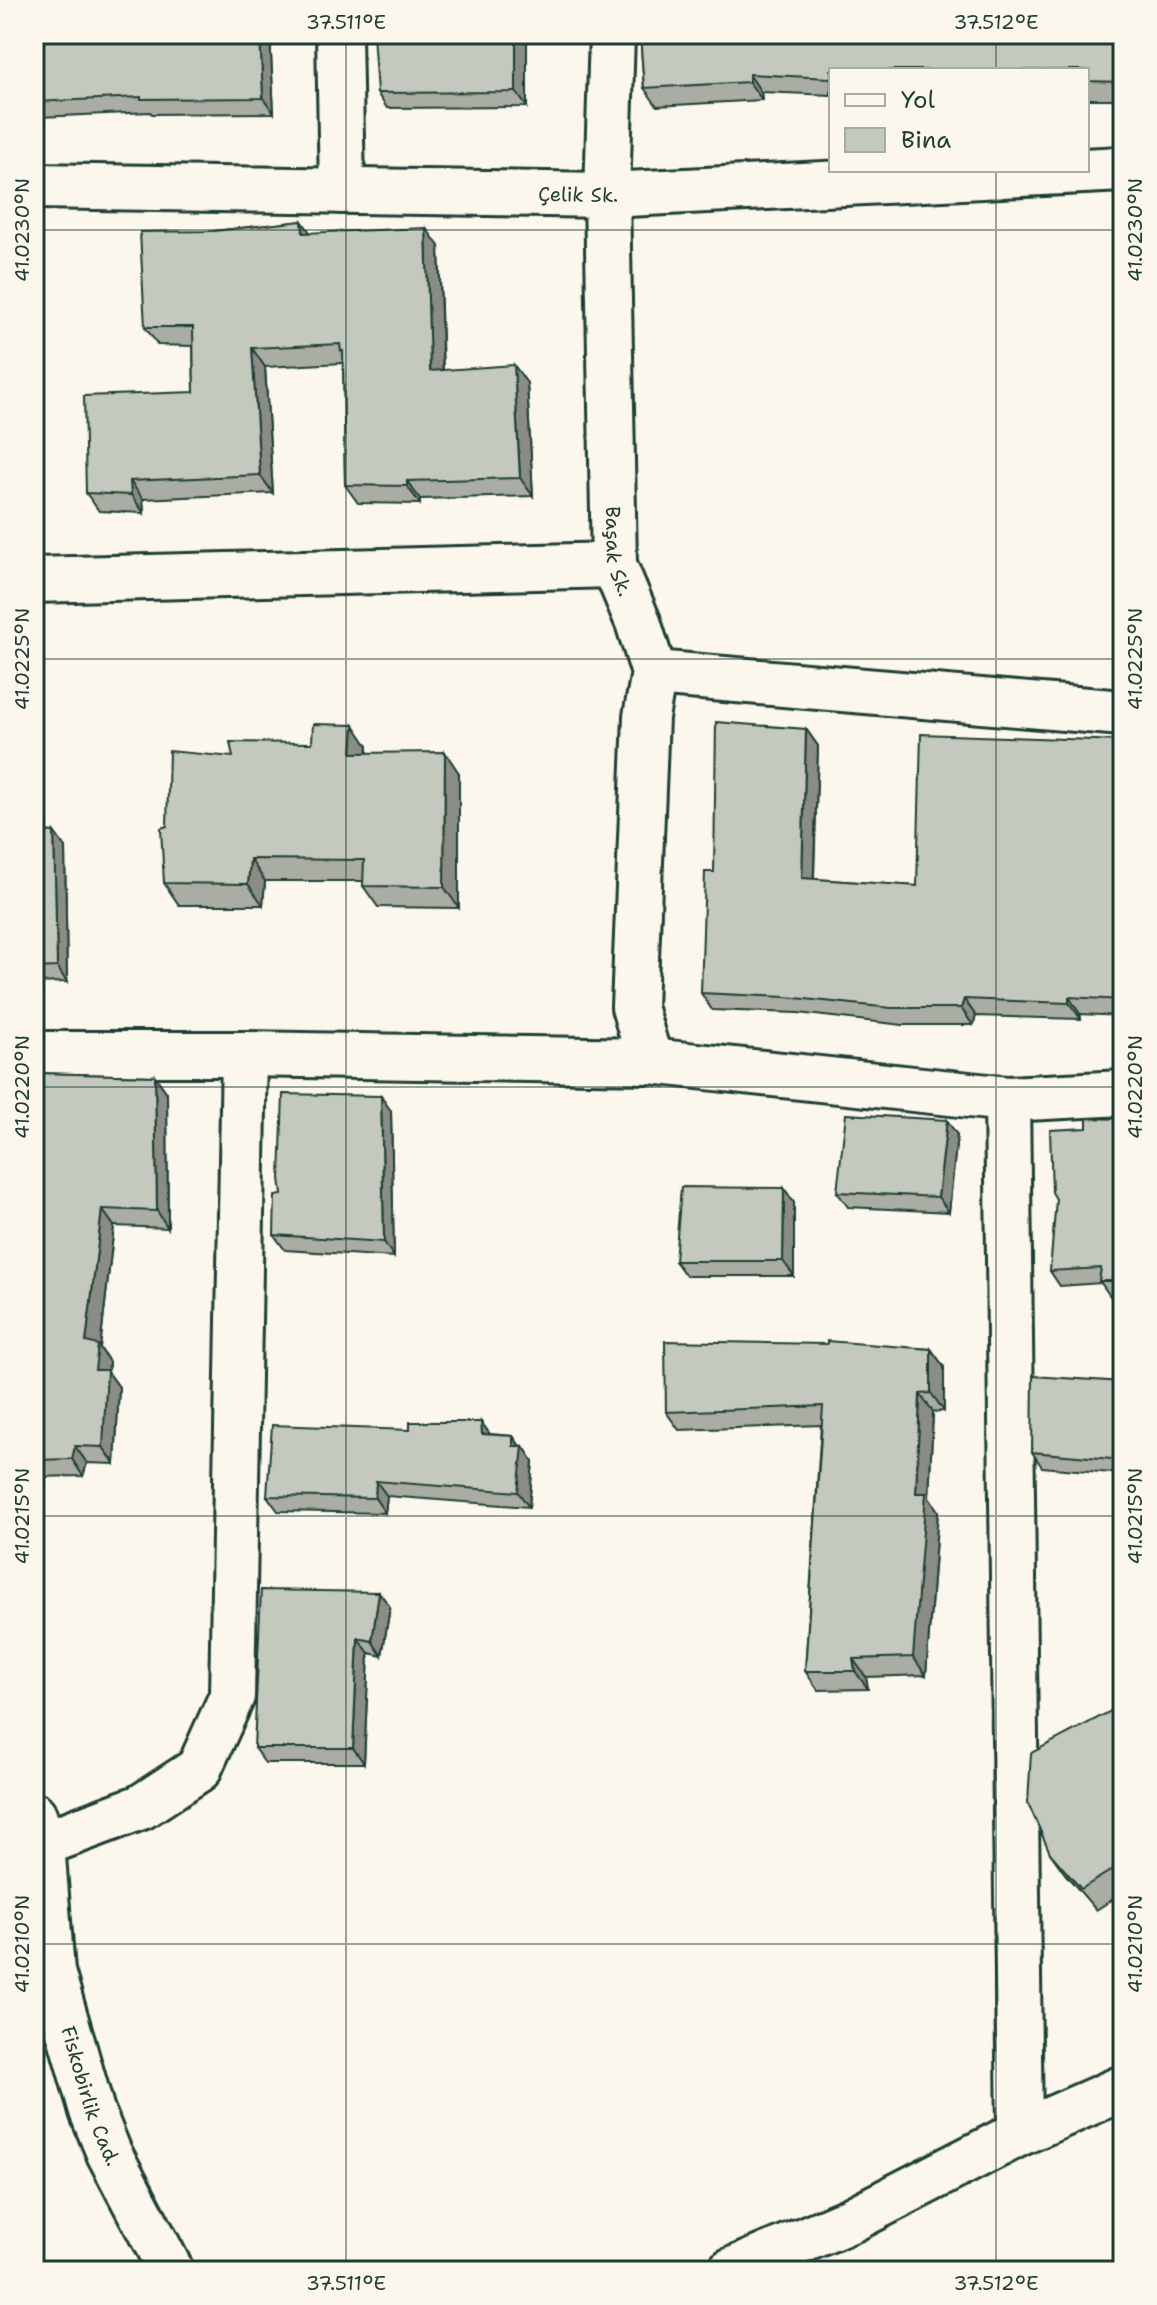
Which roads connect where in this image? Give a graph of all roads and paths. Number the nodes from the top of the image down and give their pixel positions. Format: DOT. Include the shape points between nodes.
graph roads {
  1 [pos="339,34"];
  2 [pos="612,34"];
  3 [pos="1123,169"];
  4 [pos="1089,171"];
  5 [pos="1063,172"];
  6 [pos="34,186"];
  7 [pos="342,191"];
  8 [pos="607,195"];
  9 [pos="614,565"];
  10 [pos="34,580"];
  11 [pos="654,673"];
  12 [pos="1123,713"];
  13 [pos="34,1054"];
  14 [pos="244,1054"];
  15 [pos="650,1061"];
  16 [pos="1123,1093"];
  17 [pos="1007,1099"];
  18 [pos="38,1829"];
  19 [pos="1123,2088"];
  20 [pos="1020,2133"];
  21 [pos="171,2271"];
  22 [pos="730,2271"];
  1 -- 7 [label="street"];
  2 -- 8 [label="street, Başak Sk."];
  3 -- 4 [label="street, Çelik Sk."];
  5 -- 8 [label="street, Çelik Sk."];
  6 -- 7 [label="street, Çelik Sk."];
  7 -- 8 [label="street, Çelik Sk."];
  8 -- 9 [label="street, Başak Sk."];
  9 -- 10 [label="street"];
  9 -- 11 [label="street, Başak Sk."];
  11 -- 12 [label="street"];
  11 -- 15 [label="street, Başak Sk." via="646,717 634,1007"];
  13 -- 14 [label="street"];
  14 -- 15 [label="street"];
  14 -- 18 [label="street" via="232,1696 199,1769 141,1807"];
  15 -- 17 [label="street"];
  16 -- 17 [label="street"];
  17 -- 20 [label="street"];
  18 -- 21 [label="street, Fiskobirlik Cad." via="52,1972 92,2111"];
  19 -- 20 [label="street"];
  20 -- 22 [label="street" via="853,2219"];
}
